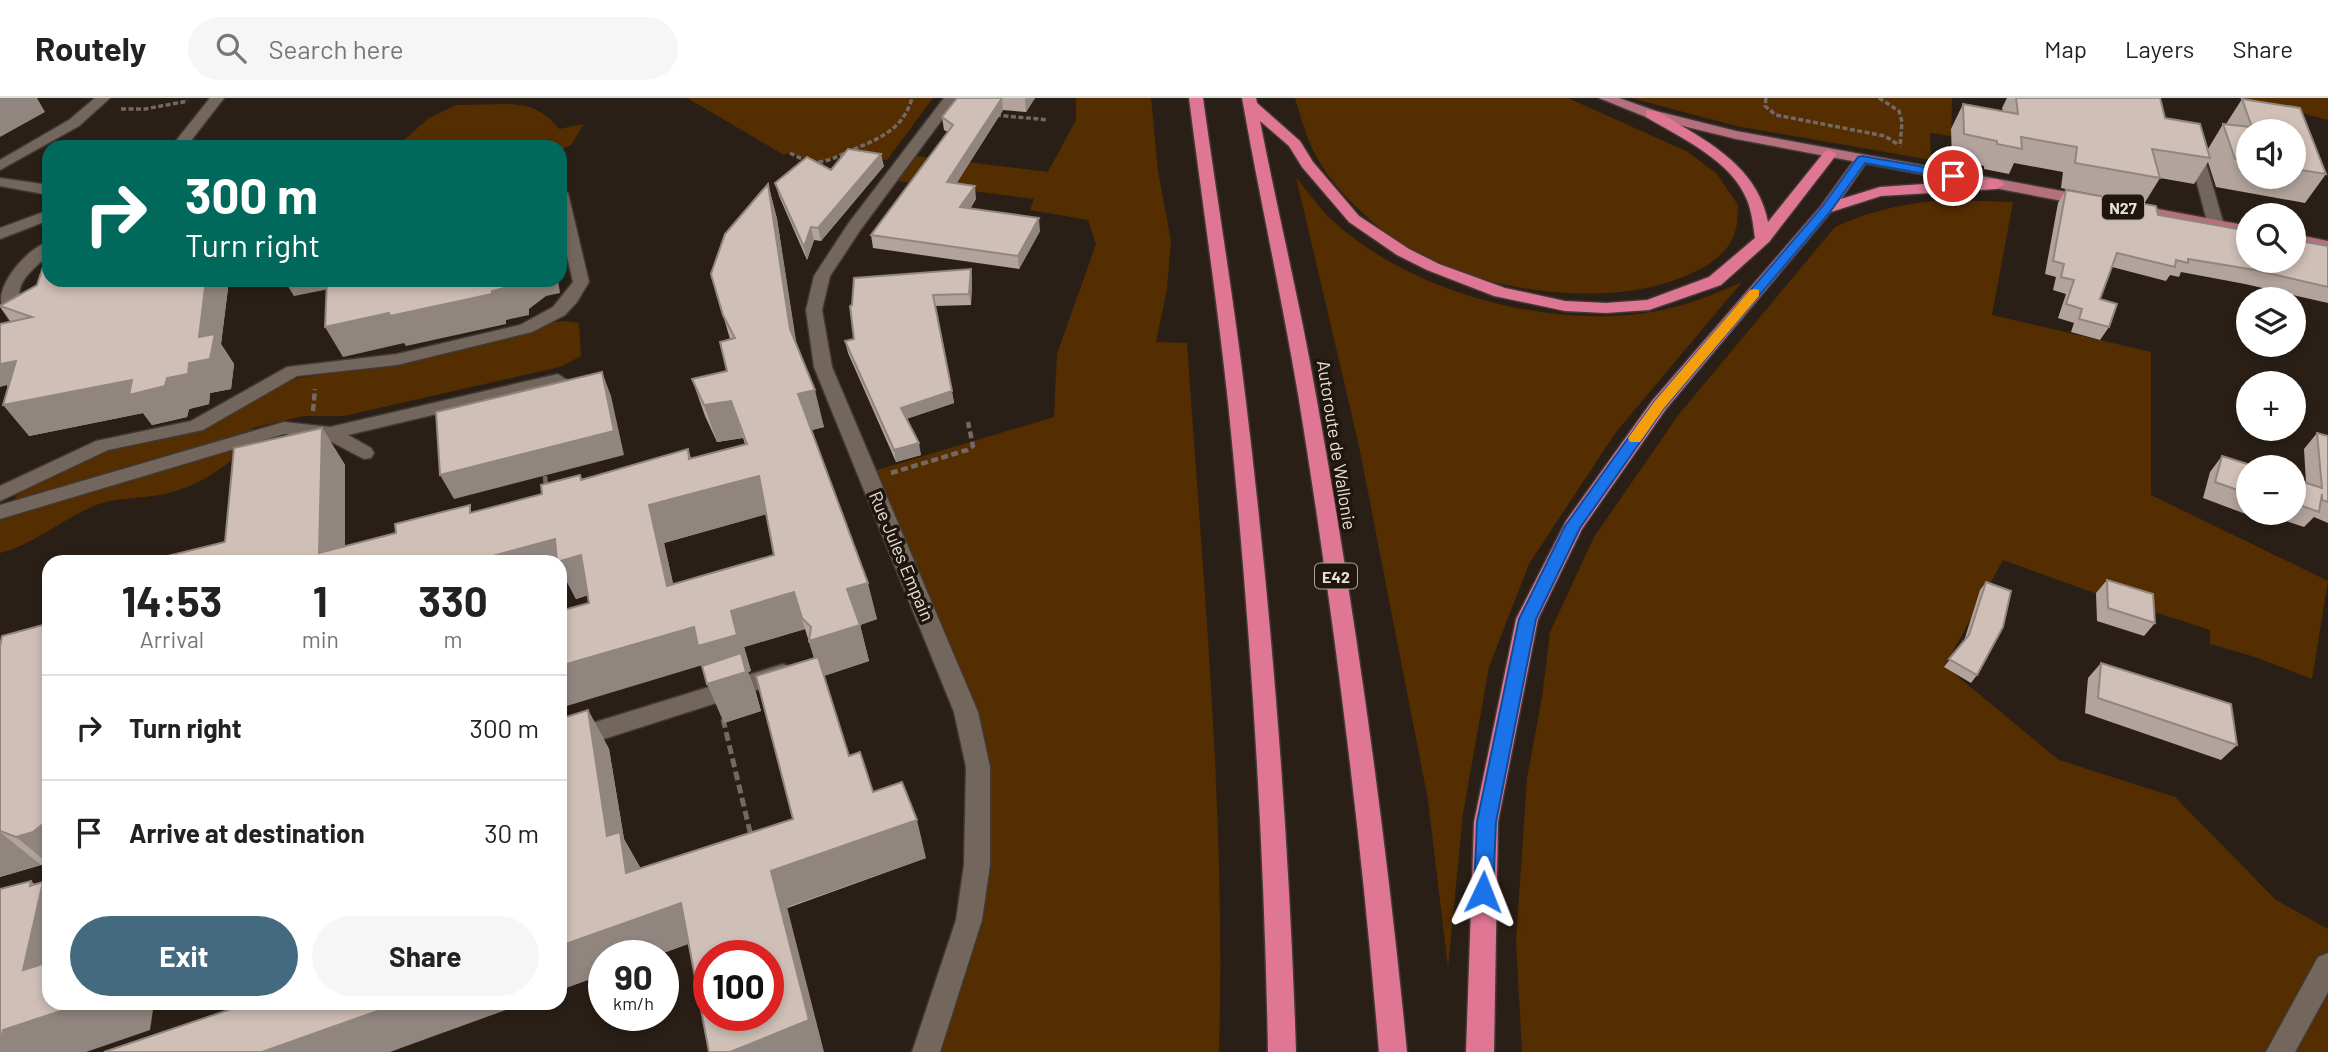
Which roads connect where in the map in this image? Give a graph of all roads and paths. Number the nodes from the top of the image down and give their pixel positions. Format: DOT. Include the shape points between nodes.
graph roads {
  1 [pos="103,98"];
  2 [pos="217,98"];
  3 [pos="912,98"];
  4 [pos="951,98"];
  5 [pos="1196,98"];
  6 [pos="1606,98"];
  7 [pos="1766,98"];
  8 [pos="1879,98"];
  9 [pos="190,101"];
  10 [pos="1250,102"];
  11 [pos="92,109"];
  12 [pos="990,114"];
  13 [pos="1651,114"];
  14 [pos="1048,120"];
  15 [pos="2190,133"];
  16 [pos="45,140"];
  17 [pos="184,140"];
  18 [pos="42,142"];
  19 [pos="790,153"];
  20 [pos="1830,154"];
  21 [pos="1862,159"];
  22 [pos="0,166"];
  23 [pos="0,182"];
  24 [pos="1997,184"];
  25 [pos="19,185"];
  26 [pos="42,189"];
  27 [pos="0,197"];
  28 [pos="1826,209"];
  29 [pos="42,218"];
  30 [pos="567,223"];
  31 [pos="2216,225"];
  32 [pos="2236,229"];
  33 [pos="0,234"];
  34 [pos="1763,239"];
  35 [pos="2306,241"];
  36 [pos="2328,246"];
  37 [pos="42,253"];
  38 [pos="20,323"];
  39 [pos="558,380"];
  40 [pos="968,422"];
  41 [pos="330,432"];
  42 [pos="363,453"];
  43 [pos="545,477"];
  44 [pos="870,479"];
  45 [pos="0,494"];
  46 [pos="548,498"];
  47 [pos="0,512"];
  48 [pos="808,665"];
  49 [pos="717,694"];
  50 [pos="567,741"];
  51 [pos="754,848"];
  52 [pos="2328,967"];
  53 [pos="926,1052"];
  54 [pos="1282,1052"];
  55 [pos="1393,1052"];
  56 [pos="1480,1052"];
  57 [pos="2280,1052"];
  1 -- 11 [label="street"];
  2 -- 17 [label="street"];
  3 -- 19 [label="path" via="903,121 879,139 824,162"];
  4 -- 44 [label="street, Rue Jules Empain" via="854,227 816,292 816,331 823,367"];
  5 -- 54 [label="highway" via="1237,402 1258,623"];
  6 -- 13 [label="main road, N27"];
  7 -- 8 [label="path" via="1765,106 1776,115 1885,136 1900,146 1899,111"];
  9 -- 11 [label="path" via="145,109"];
  10 -- 34 [label="highway" via="1295,144 1354,219 1433,267 1500,292 1565,306 1649,305 1715,281"];
  10 -- 55 [label="highway, Autoroute de Wallonie / E42" via="1308,399 1343,627"];
  11 -- 16 [label="street"];
  12 -- 14 [label="path"];
  13 -- 20 [label="main road, N27"];
  13 -- 34 [label="highway" via="1734,171 1754,198"];
  15 -- 31 [label="street"];
  18 -- 22 [label="street"];
  20 -- 21 [label="main road, N27"];
  20 -- 34 [label="highway"];
  21 -- 24 [label="main road, N27"];
  21 -- 28 [label="highway"];
  23 -- 25 [label="street"];
  24 -- 28 [label="highway" via="1881,192"];
  24 -- 31 [label="main road, N27"];
  25 -- 26 [label="street"];
  25 -- 27 [label="street"];
  28 -- 56 [label="highway" via="1659,405 1573,526 1527,619 1486,822"];
  29 -- 33 [label="street"];
  30 -- 45 [label="street" via="581,282 568,302 538,324 517,333 393,361 293,371 196,426 103,445"];
  31 -- 32 [label="main road, N27"];
  35 -- 36 [label="main road"];
  37 -- 38 [label="street" via="11,293 10,305"];
  39 -- 41 [label="street"];
  40 -- 44 [label="path" via="973,443 967,450"];
  41 -- 42 [label="street"];
  41 -- 47 [label="street" via="284,428 261,433"];
  43 -- 46 [label="path"];
  44 -- 53 [label="street, Rue Jules Empain" via="966,712 978,766 977,865 969,920"];
  48 -- 49 [label="street"];
  49 -- 50 [label="street"];
  49 -- 51 [label="path"];
  52 -- 57 [label="street"];
}
